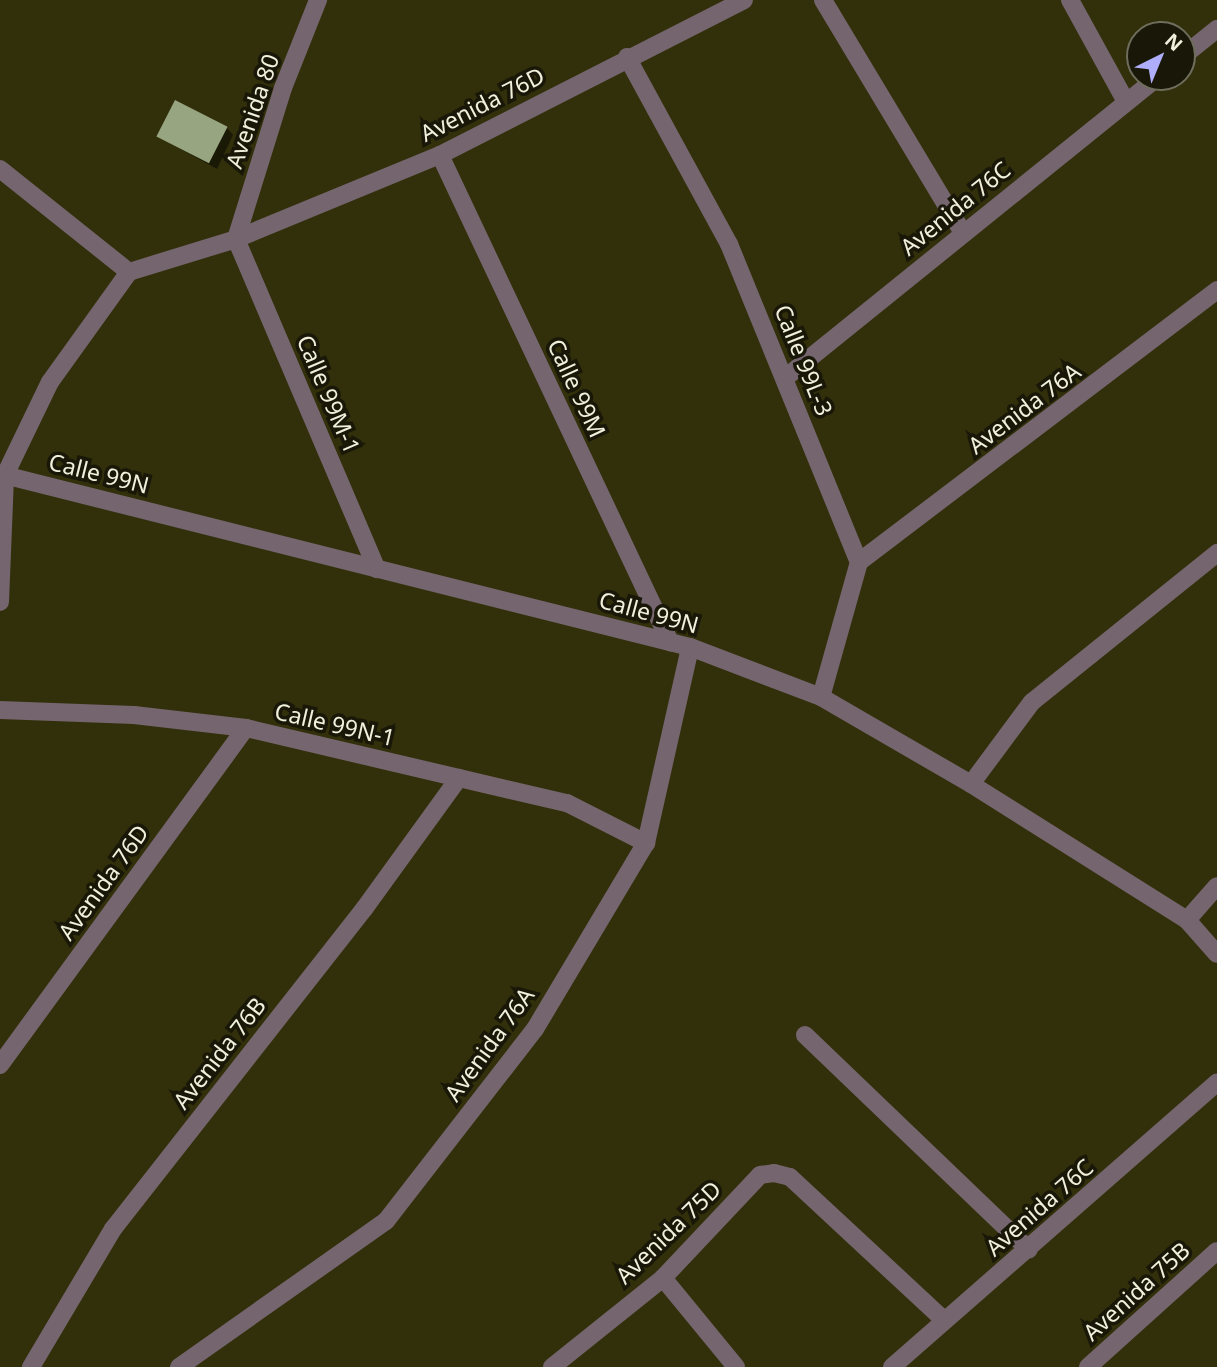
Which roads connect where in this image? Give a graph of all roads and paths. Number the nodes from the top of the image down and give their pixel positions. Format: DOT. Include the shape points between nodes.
graph roads {
  1 [pos="318,0"];
  2 [pos="744,0"];
  3 [pos="823,0"];
  4 [pos="1070,0"];
  5 [pos="723,5"];
  6 [pos="1217,29"];
  7 [pos="1196,46"];
  8 [pos="627,57"];
  9 [pos="1140,91"];
  10 [pos="1126,102"];
  11 [pos="440,155"];
  12 [pos="0,169"];
  13 [pos="963,233"];
  14 [pos="236,239"];
  15 [pos="129,272"];
  16 [pos="1217,290"];
  17 [pos="785,378"];
  18 [pos="3,474"];
  19 [pos="1217,553"];
  20 [pos="859,562"];
  21 [pos="377,569"];
  22 [pos="0,602"];
  23 [pos="670,642"];
  24 [pos="690,647"];
  25 [pos="821,697"];
  26 [pos="0,710"];
  27 [pos="246,728"];
  28 [pos="459,778"];
  29 [pos="971,784"];
  30 [pos="646,843"];
  31 [pos="1217,886"];
  32 [pos="1187,920"];
  33 [pos="1217,954"];
  34 [pos="806,1035"];
  35 [pos="0,1066"];
  36 [pos="1217,1083"];
  37 [pos="1029,1250"];
  38 [pos="1217,1251"];
  39 [pos="663,1278"];
  40 [pos="943,1319"];
  41 [pos="31,1367"];
  42 [pos="179,1367"];
  43 [pos="552,1367"];
  44 [pos="736,1367"];
  45 [pos="892,1367"];
  46 [pos="1088,1367"];
  1 -- 14 [label="street, Avenida 80" via="283,88"];
  2 -- 5 [label="street, Avenida 76D"];
  3 -- 13 [label="street"];
  4 -- 10 [label="street"];
  5 -- 8 [label="street, Avenida 76D"];
  6 -- 7 [label="street"];
  8 -- 11 [label="street, Avenida 76D"];
  8 -- 17 [label="street, Calle 99L-3" via="729,244"];
  9 -- 10 [label="street, Avenida 76C"];
  10 -- 13 [label="street, Avenida 76C"];
  11 -- 14 [label="street, Avenida 76D"];
  11 -- 23 [label="street, Calle 99M"];
  12 -- 15 [label="street"];
  13 -- 17 [label="street, Avenida 76C"];
  14 -- 15 [label="street, Avenida 76D"];
  14 -- 21 [label="street, Calle 99M-1"];
  15 -- 18 [label="street" via="50,382"];
  16 -- 20 [label="street, Avenida 76A"];
  17 -- 20 [label="street, Calle 99L-3"];
  18 -- 21 [label="street, Calle 99N"];
  18 -- 22 [label="street"];
  19 -- 29 [label="street" via="1032,702"];
  20 -- 25 [label="street"];
  21 -- 23 [label="street, Calle 99N"];
  23 -- 24 [label="street, Calle 99N"];
  24 -- 25 [label="street, Calle 99N"];
  24 -- 30 [label="street, Avenida 76A"];
  25 -- 29 [label="street, Calle 99N"];
  26 -- 27 [label="street, Calle 99N-1" via="134,715"];
  27 -- 28 [label="street, Calle 99N-1"];
  27 -- 35 [label="street, Avenida 76D"];
  28 -- 30 [label="street, Calle 99N-1" via="567,803"];
  28 -- 41 [label="street, Avenida 76B" via="364,909 113,1228"];
  29 -- 32 [label="street, Calle 99N"];
  30 -- 42 [label="street, Avenida 76A" via="535,1029 386,1221"];
  31 -- 32 [label="street"];
  32 -- 33 [label="street, Calle 99N"];
  34 -- 37 [label="street"];
  36 -- 37 [label="street, Avenida 76C"];
  37 -- 40 [label="street, Avenida 76C"];
  38 -- 46 [label="street, Avenida 75B"];
  39 -- 40 [label="street, Avenida 75D" via="760,1175 790,1177"];
  39 -- 43 [label="street, Avenida 75D"];
  39 -- 44 [label="street"];
  40 -- 45 [label="street, Avenida 76C"];
}
